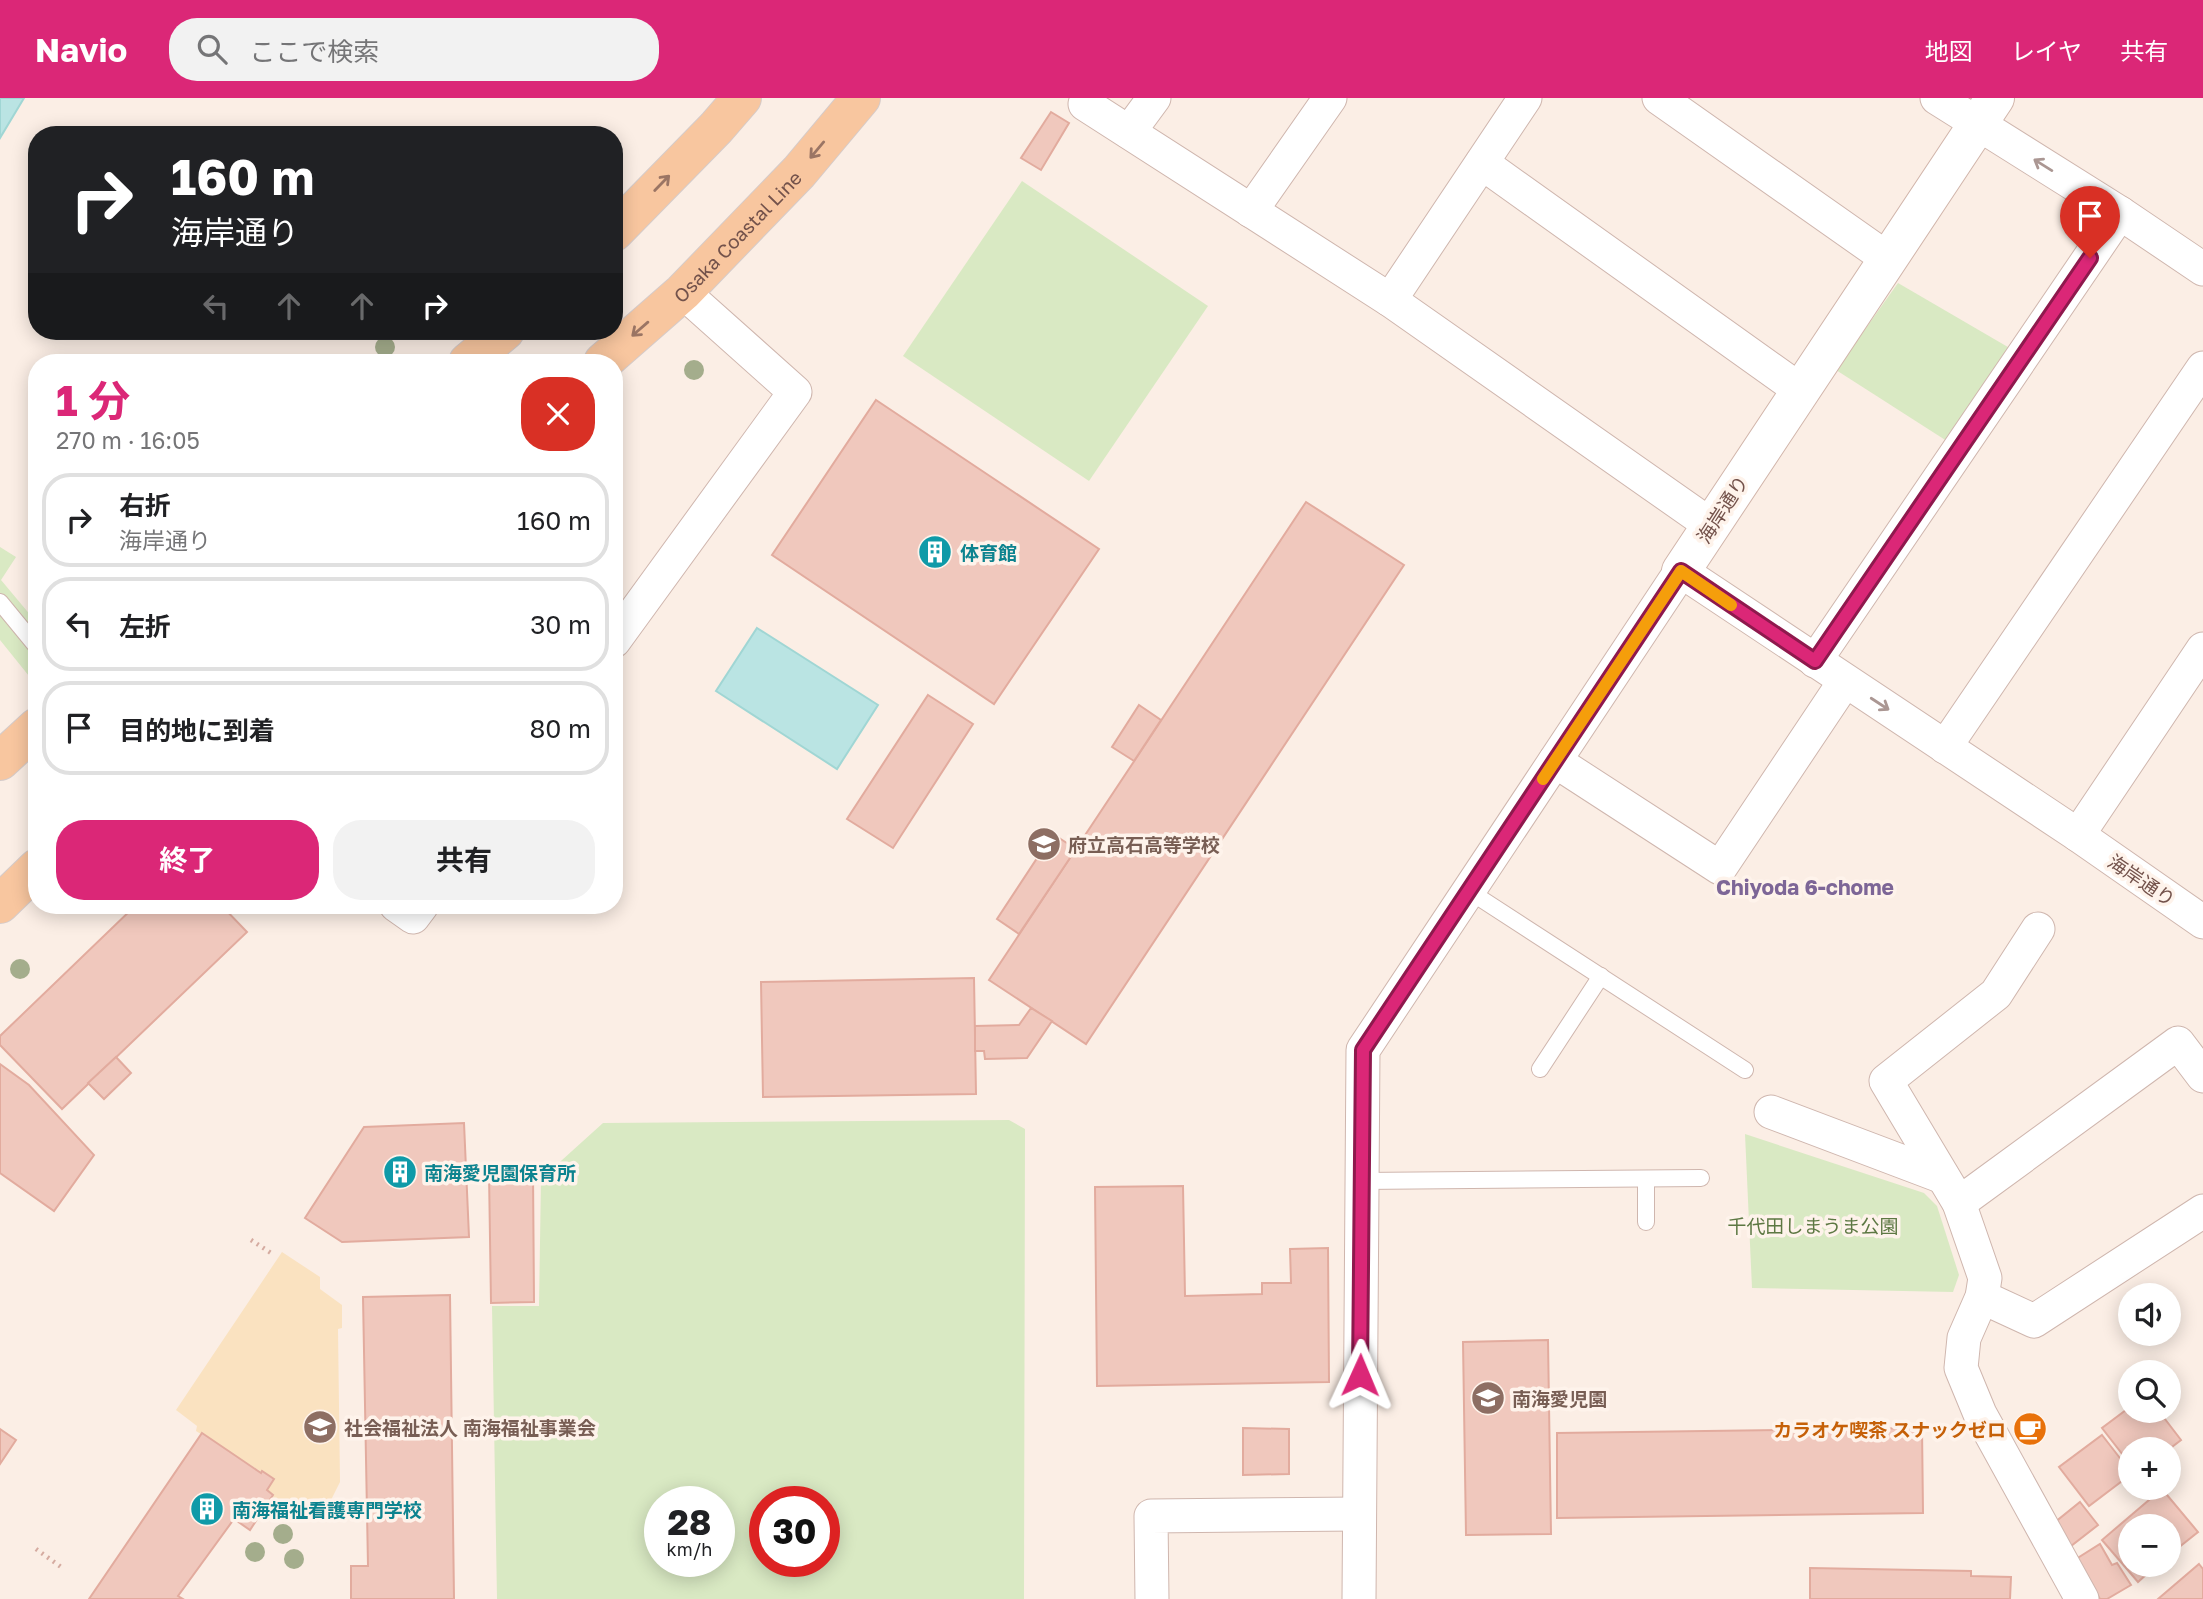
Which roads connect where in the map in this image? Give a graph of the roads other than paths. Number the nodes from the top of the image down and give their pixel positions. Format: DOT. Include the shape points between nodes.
graph roads {
  1 [pos="742,98"];
  2 [pos="861,98"];
  3 [pos="1154,98"];
  4 [pos="1330,98"];
  5 [pos="1525,98"];
  6 [pos="1659,98"];
  7 [pos="1937,98"];
  8 [pos="1085,104"];
  9 [pos="1987,111"];
  10 [pos="1129,132"];
  11 [pos="1482,163"];
  12 [pos="1251,211"];
  13 [pos="2120,213"];
  14 [pos="623,223"];
  15 [pos="1888,259"];
  16 [pos="2203,269"];
  17 [pos="683,292"];
  18 [pos="1390,300"];
  19 [pos="494,340"];
  20 [pos="478,354"];
  21 [pos="612,354"];
  22 [pos="2203,368"];
  23 [pos="1800,390"];
  24 [pos="1712,526"];
  25 [pos="1681,571"];
  26 [pos="0,602"];
  27 [pos="623,629"];
  28 [pos="28,636"];
  29 [pos="2203,649"];
  30 [pos="1815,661"];
  31 [pos="1845,681"];
  32 [pos="28,735"];
  33 [pos="1945,747"];
  34 [pos="0,761"];
  35 [pos="1555,761"];
  36 [pos="2078,835"];
  37 [pos="28,877"];
  38 [pos="1469,891"];
  39 [pos="0,904"];
  40 [pos="2203,922"];
  41 [pos="2038,929"];
  42 [pos="1601,976"];
  43 [pos="1540,1069"];
  44 [pos="1745,1070"];
  45 [pos="2203,1076"];
  46 [pos="1771,1112"];
  47 [pos="1701,1178"];
  48 [pos="1646,1179"];
  49 [pos="1362,1181"];
  50 [pos="1951,1190"];
  51 [pos="2203,1211"];
  52 [pos="1646,1222"];
  53 [pos="1982,1297"];
  54 [pos="1359,1514"];
  55 [pos="1152,1599"];
  56 [pos="1359,1599"];
  57 [pos="2082,1599"];
  14 -- 1 [label="main road, one-way"];
  2 -- 17 [label="main road, Osaka Coastal Line, one-way" via="799,172"];
  3 -- 10 [label="street"];
  4 -- 12 [label="street"];
  5 -- 11 [label="street"];
  6 -- 15 [label="street"];
  7 -- 9 [label="street"];
  8 -- 10 [label="street"];
  13 -- 9 [label="street, one-way"];
  9 -- 15 [label="street, 海岸通り"];
  10 -- 12 [label="street"];
  11 -- 18 [label="street"];
  11 -- 23 [label="street"];
  12 -- 18 [label="street"];
  13 -- 16 [label="street"];
  13 -- 30 [label="street"];
  15 -- 23 [label="street, 海岸通り"];
  17 -- 21 [label="main road, Osaka Coastal Line, one-way"];
  17 -- 27 [label="street" via="795,393"];
  18 -- 24 [label="street"];
  19 -- 20 [label="main road"];
  22 -- 33 [label="street"];
  23 -- 24 [label="street, 海岸通り"];
  24 -- 25 [label="street, 海岸通り"];
  25 -- 30 [label="street, 海岸通り"];
  25 -- 35 [label="street"];
  26 -- 28 [label="lane"];
  29 -- 36 [label="street"];
  30 -- 31 [label="street, 海岸通り"];
  31 -- 33 [label="street, 海岸通り, one-way"];
  31 -- 35 [label="street" via="1720,868"];
  32 -- 34 [label="main road"];
  33 -- 36 [label="street, 海岸通り"];
  35 -- 38 [label="street"];
  36 -- 40 [label="street, 海岸通り"];
  37 -- 39 [label="main road"];
  38 -- 42 [label="lane"];
  38 -- 49 [label="street" via="1363,1050"];
  41 -- 50 [label="street" via="1996,994 1886,1081"];
  42 -- 43 [label="lane"];
  42 -- 44 [label="lane"];
  45 -- 50 [label="street" via="2178,1044"];
  46 -- 50 [label="street"];
  47 -- 48 [label="lane"];
  48 -- 49 [label="lane"];
  48 -- 52 [label="lane"];
  49 -- 54 [label="street"];
  50 -- 53 [label="street" via="1985,1279"];
  51 -- 53 [label="street" via="2034,1321"];
  53 -- 57 [label="street" via="1964,1338 1961,1368 1980,1414"];
  54 -- 55 [label="street" via="1151,1516"];
  54 -- 56 [label="street"];
}
